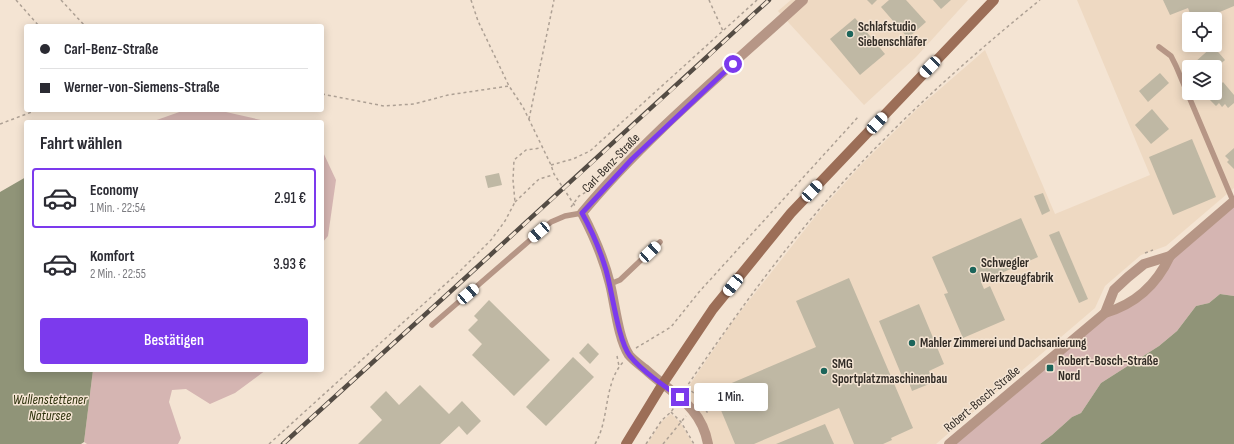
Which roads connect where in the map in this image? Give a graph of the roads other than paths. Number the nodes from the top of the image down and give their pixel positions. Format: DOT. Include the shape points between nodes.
graph roads {
  1 [pos="803,0"];
  2 [pos="994,0"];
  3 [pos="1159,47"];
  4 [pos="1234,201"];
  5 [pos="582,213"];
  6 [pos="660,242"];
  7 [pos="1170,256"];
  8 [pos="610,284"];
  9 [pos="1105,313"];
  10 [pos="432,325"];
  11 [pos="662,385"];
  12 [pos="626,444"];
  13 [pos="708,444"];
  14 [pos="949,444"];
  1 -- 5 [label="street, Carl-Benz-Straße" via="677,115"];
  2 -- 11 [label="main road" via="791,213 713,309"];
  3 -- 4 [label="lane, Robert-Bosch-Straße" via="1171,56 1176,66"];
  4 -- 7 [label="street, Robert-Bosch-Straße"];
  5 -- 8 [label="street, Carl-Benz-Straße" via="593,233"];
  5 -- 10 [label="lane" via="571,214 550,222"];
  6 -- 8 [label="lane" via="620,280"];
  7 -- 9 [label="street, Robert-Bosch-Straße" via="1157,280 1142,294 1128,305"];
  7 -- 9 [label="street, Robert-Bosch-Straße" via="1144,264 1128,277 1114,290"];
  8 -- 11 [label="street, Carl-Benz-Straße" via="629,355"];
  9 -- 14 [label="street, Robert-Bosch-Straße"];
  11 -- 12 [label="main road"];
  11 -- 13 [label="street, Carl-Benz-Straße" via="693,408 706,431"];
}
